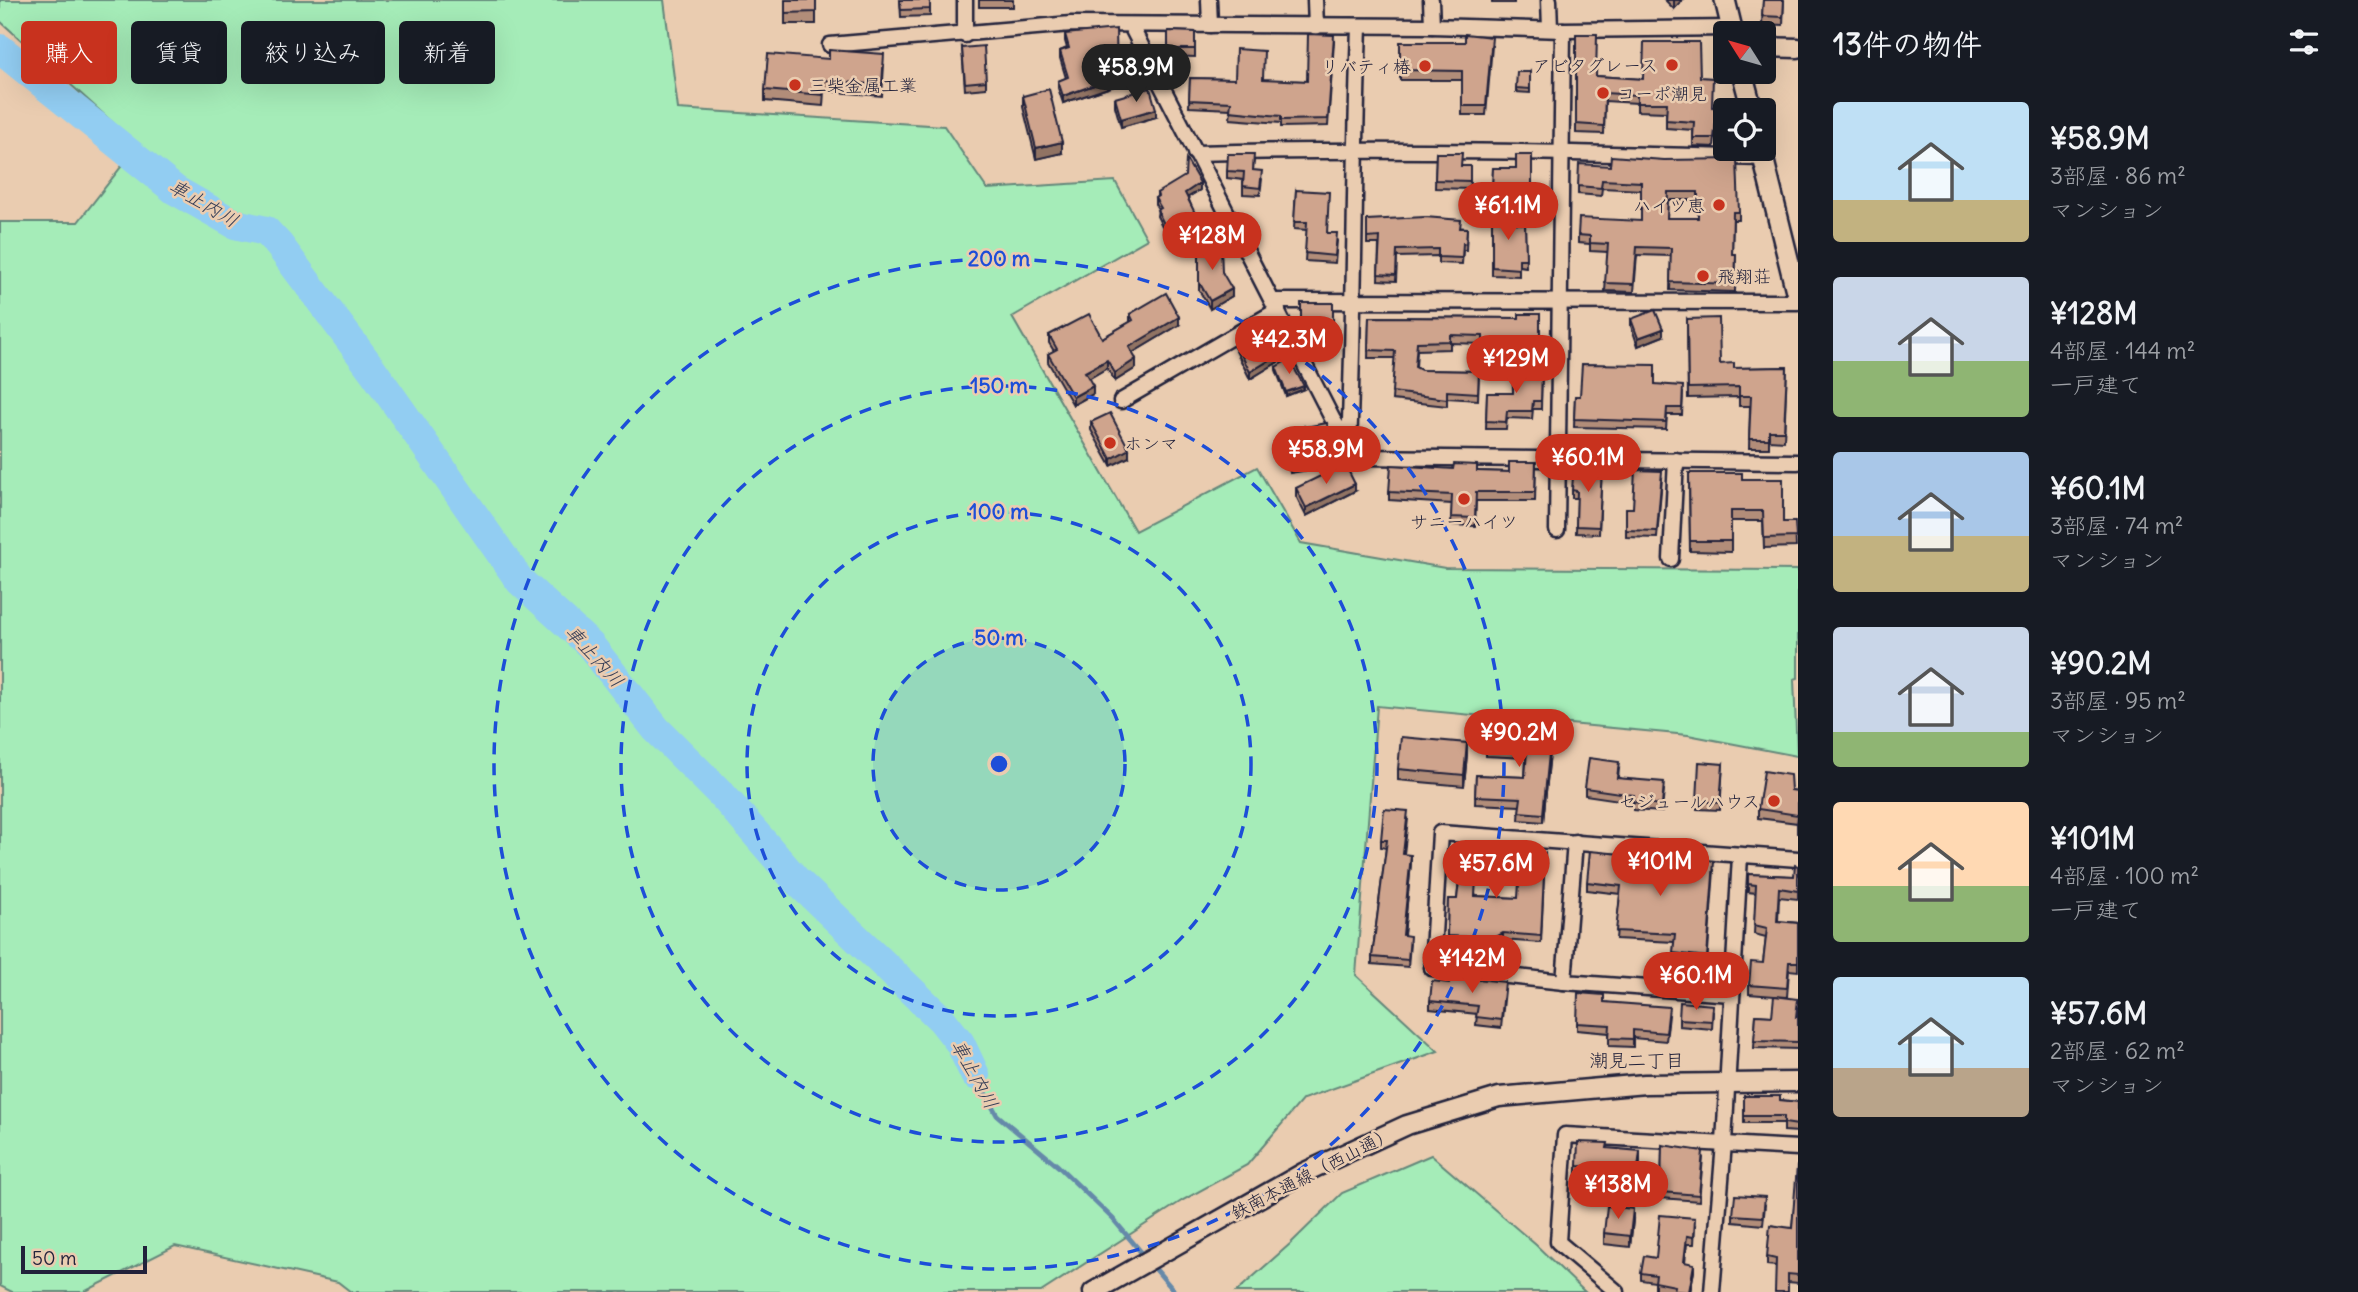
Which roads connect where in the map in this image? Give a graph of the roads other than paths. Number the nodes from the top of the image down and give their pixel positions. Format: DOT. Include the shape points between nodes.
graph roads {
  1 [pos="965,0"];
  2 [pos="1209,0"];
  3 [pos="1315,0"];
  4 [pos="1431,0"];
  5 [pos="1549,0"];
  6 [pos="1725,0"];
  7 [pos="1730,21"];
  8 [pos="1210,25"];
  9 [pos="1131,26"];
  10 [pos="1432,26"];
  11 [pos="1316,27"];
  12 [pos="1359,27"];
  13 [pos="1557,29"];
  14 [pos="1713,31"];
  15 [pos="965,35"];
  16 [pos="830,45"];
  17 [pos="1776,47"];
  18 [pos="1798,48"];
  19 [pos="1355,149"];
  20 [pos="1561,151"];
  21 [pos="1195,153"];
  22 [pos="1713,153"];
  23 [pos="1764,161"];
  24 [pos="1355,299"];
  25 [pos="1798,301"];
  26 [pos="1562,303"];
  27 [pos="1276,306"];
  28 [pos="1121,401"];
  29 [pos="1349,448"];
  30 [pos="1559,457"];
  31 [pos="1675,460"];
  32 [pos="1798,462"];
  33 [pos="1557,530"];
  34 [pos="1671,559"];
  35 [pos="1575,842"];
  36 [pos="1740,856"];
  37 [pos="1798,859"];
  38 [pos="1564,982"];
  39 [pos="1732,994"];
  40 [pos="1798,1082"];
  41 [pos="1728,1083"];
  42 [pos="1724,1143"];
  43 [pos="1798,1148"];
  44 [pos="1093,1292"];
  45 [pos="1617,1292"];
  46 [pos="1712,1292"];
  1 -- 15 [label="street"];
  2 -- 8 [label="street"];
  3 -- 11 [label="street"];
  4 -- 10 [label="street"];
  5 -- 13 [label="street"];
  6 -- 7 [label="main road"];
  8 -- 9 [label="street"];
  8 -- 11 [label="street"];
  9 -- 15 [label="street" via="1070,24"];
  9 -- 21 [label="street"];
  10 -- 12 [label="street"];
  10 -- 13 [label="street"];
  11 -- 12 [label="street"];
  12 -- 19 [label="street"];
  13 -- 14 [label="street"];
  13 -- 20 [label="street"];
  15 -- 16 [label="street"];
  17 -- 18 [label="street"];
  19 -- 20 [label="street"];
  19 -- 21 [label="street"];
  19 -- 24 [label="street"];
  20 -- 22 [label="street"];
  20 -- 26 [label="street"];
  21 -- 27 [label="street"];
  23 -- 25 [label="main road"];
  24 -- 26 [label="street"];
  24 -- 27 [label="street"];
  24 -- 29 [label="street"];
  25 -- 26 [label="street"];
  26 -- 30 [label="street"];
  27 -- 28 [label="street"];
  27 -- 29 [label="street"];
  29 -- 30 [label="street" via="1358,457"];
  30 -- 31 [label="street"];
  30 -- 33 [label="street"];
  31 -- 32 [label="street"];
  31 -- 34 [label="street"];
  35 -- 36 [label="street"];
  35 -- 38 [label="street"];
  35 -- 38 [label="street" via="1440,833 1432,968"];
  36 -- 37 [label="street"];
  36 -- 39 [label="street"];
  38 -- 39 [label="street"];
  39 -- 41 [label="street"];
  40 -- 41 [label="street, 鉄南本通線（西山通）"];
  41 -- 42 [label="street"];
  41 -- 44 [label="street, 鉄南本通線（西山通）" via="1573,1088 1499,1097 1407,1125 1303,1173"];
  42 -- 43 [label="street"];
  42 -- 45 [label="street" via="1565,1135 1558,1242"];
  42 -- 46 [label="street"];
}
